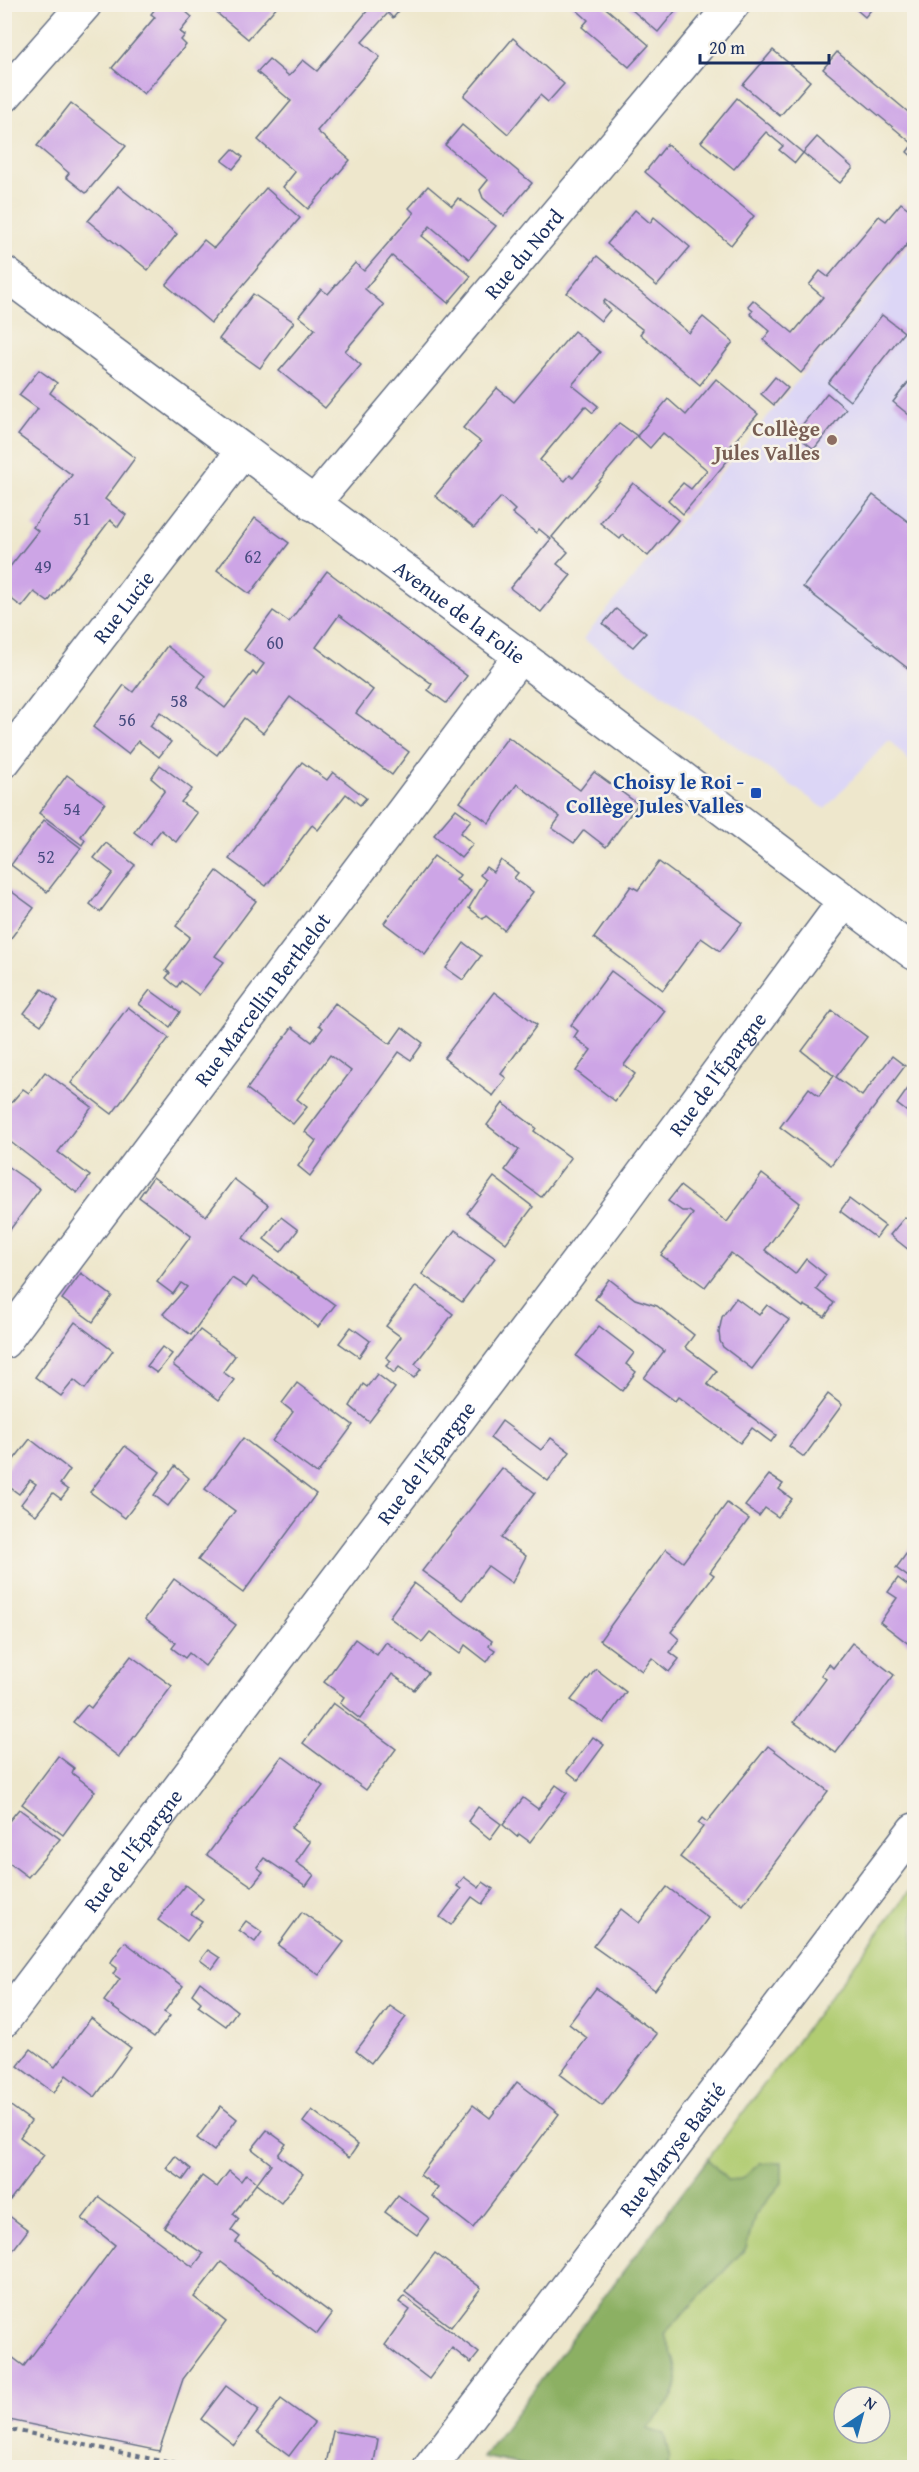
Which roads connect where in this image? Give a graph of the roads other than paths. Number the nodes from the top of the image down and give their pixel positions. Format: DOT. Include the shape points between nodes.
graph roads {
  1 [pos="85,4"];
  2 [pos="734,4"];
  3 [pos="4,96"];
  4 [pos="4,273"];
  5 [pos="243,452"];
  6 [pos="313,504"];
  7 [pos="520,656"];
  8 [pos="4,761"];
  9 [pos="844,902"];
  10 [pos="915,953"];
  11 [pos="4,1342"];
  12 [pos="915,1830"];
  13 [pos="4,2020"];
  14 [pos="430,2468"];
  1 -- 3 [label="street"];
  2 -- 6 [label="street, Rue du Nord"];
  4 -- 5 [label="street, Avenue de la Folie"];
  5 -- 6 [label="street, Avenue de la Folie"];
  5 -- 8 [label="street, Rue Lucie"];
  6 -- 7 [label="street, Avenue de la Folie"];
  7 -- 9 [label="street, Avenue de la Folie"];
  7 -- 11 [label="street, Rue Marcellin Berthelot"];
  9 -- 10 [label="street, Avenue de la Folie"];
  9 -- 13 [label="street, Rue de l'Épargne"];
  12 -- 14 [label="street, Rue Maryse Bastié"];
}
